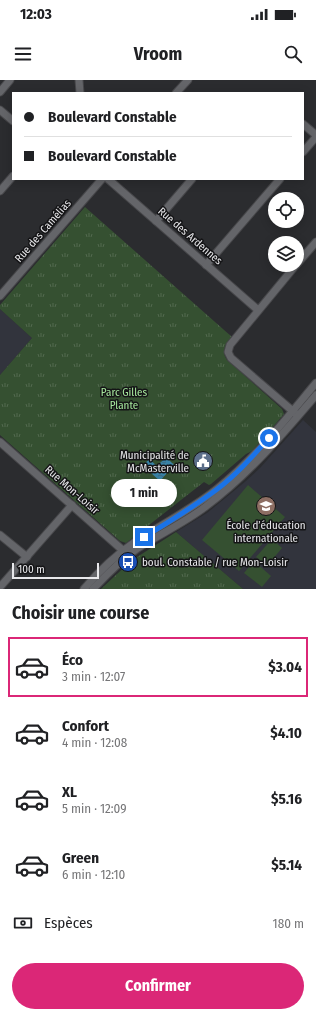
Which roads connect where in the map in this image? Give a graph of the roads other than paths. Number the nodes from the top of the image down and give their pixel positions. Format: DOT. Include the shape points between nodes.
graph roads {
  1 [pos="10,80"];
  2 [pos="79,80"];
  3 [pos="184,81"];
  4 [pos="0,92"];
  5 [pos="80,92"];
  6 [pos="177,92"];
  7 [pos="0,110"];
  8 [pos="12,120"];
  9 [pos="304,125"];
  10 [pos="316,136"];
  11 [pos="304,151"];
  12 [pos="12,177"];
  13 [pos="101,180"];
  14 [pos="109,180"];
  15 [pos="191,180"];
  16 [pos="279,180"];
  17 [pos="0,191"];
  18 [pos="156,221"];
  19 [pos="316,242"];
  20 [pos="304,257"];
  21 [pos="206,265"];
  22 [pos="291,272"];
  23 [pos="0,296"];
  24 [pos="258,310"];
  25 [pos="316,383"];
  26 [pos="316,395"];
  27 [pos="295,414"];
  28 [pos="0,442"];
  29 [pos="72,505"];
  30 [pos="0,535"];
  31 [pos="126,553"];
  32 [pos="26,557"];
  33 [pos="0,587"];
  34 [pos="84,589"];
  35 [pos="93,589"];
  1 -- 4 [label="street"];
  2 -- 5 [label="street"];
  3 -- 6 [label="street"];
  7 -- 8 [label="street"];
  9 -- 10 [label="street"];
  10 -- 11 [label="street"];
  12 -- 17 [label="street"];
  13 -- 23 [label="street, Rue des Camélias"];
  14 -- 18 [label="street, Rue des Ardennes"];
  15 -- 18 [label="street"];
  16 -- 21 [label="street"];
  18 -- 21 [label="street, Rue des Ardennes"];
  19 -- 20 [label="street"];
  21 -- 24 [label="street, Rue des Ardennes"];
  22 -- 24 [label="street"];
  24 -- 27 [label="street" via="229,347 228,354"];
  25 -- 27 [label="street"];
  26 -- 27 [label="street"];
  27 -- 31 [label="street" via="254,459 174,523"];
  28 -- 29 [label="street, Rue Mon-Loisir"];
  29 -- 31 [label="street, Rue Mon-Loisir"];
  29 -- 32 [label="street"];
  30 -- 32 [label="street"];
  31 -- 34 [label="street" via="108,564"];
  31 -- 35 [label="street"];
  32 -- 33 [label="street"];
}
